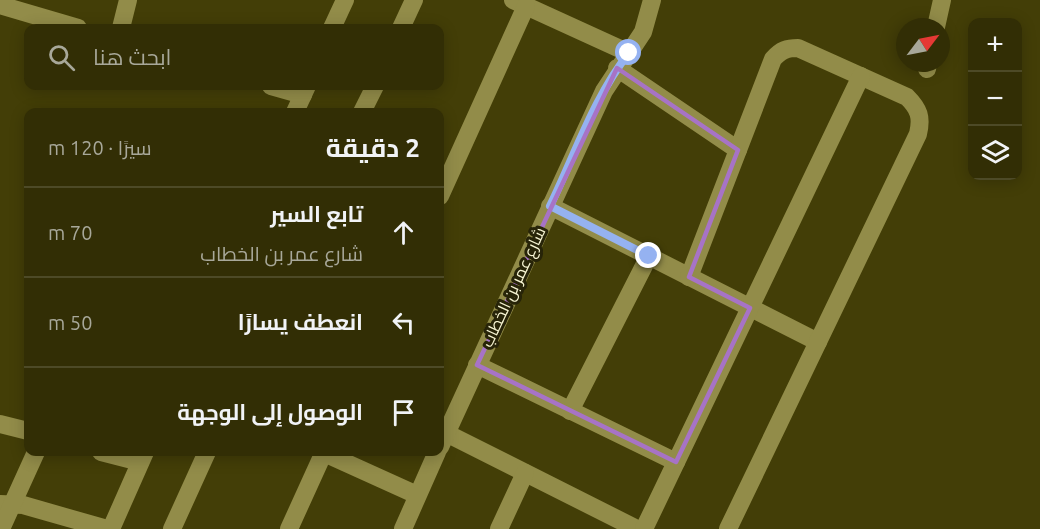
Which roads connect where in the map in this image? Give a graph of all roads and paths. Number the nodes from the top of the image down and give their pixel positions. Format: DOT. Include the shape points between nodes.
graph roads {
  1 [pos="1,0"];
  2 [pos="128,0"];
  3 [pos="345,0"];
  4 [pos="414,0"];
  5 [pos="652,0"];
  6 [pos="942,0"];
  7 [pos="520,3"];
  8 [pos="0,5"];
  9 [pos="938,18"];
  10 [pos="64,24"];
  11 [pos="121,24"];
  12 [pos="334,24"];
  13 [pos="403,24"];
  14 [pos="629,53"];
  15 [pos="617,68"];
  16 [pos="861,76"];
  17 [pos="305,90"];
  18 [pos="373,90"];
  19 [pos="297,108"];
  20 [pos="364,108"];
  21 [pos="738,150"];
  22 [pos="444,186"];
  23 [pos="550,206"];
  24 [pos="649,256"];
  25 [pos="689,277"];
  26 [pos="750,308"];
  27 [pos="818,342"];
  28 [pos="477,365"];
  29 [pos="570,411"];
  30 [pos="0,423"];
  31 [pos="24,431"];
  32 [pos="444,438"];
  33 [pos="444,440"];
  34 [pos="34,456"];
  35 [pos="205,456"];
  36 [pos="321,456"];
  37 [pos="332,456"];
  38 [pos="435,456"];
  39 [pos="142,457"];
  40 [pos="676,462"];
  41 [pos="525,473"];
  42 [pos="417,495"];
  43 [pos="6,504"];
  44 [pos="1,529"];
  45 [pos="109,529"];
  46 [pos="172,529"];
  47 [pos="289,529"];
  48 [pos="403,529"];
  49 [pos="499,529"];
  50 [pos="637,529"];
  51 [pos="644,529"];
  52 [pos="728,529"];
  1 -- 8 [label="street"];
  2 -- 11 [label="street"];
  3 -- 12 [label="street"];
  4 -- 13 [label="street"];
  5 -- 14 [label="street, شارع عمر بن الخطاب" via="643,32"];
  6 -- 9 [label="street"];
  7 -- 14 [label="street"];
  7 -- 22 [label="street"];
  8 -- 10 [label="street"];
  14 -- 15 [label="street, شارع عمر بن الخطاب"];
  15 -- 21 [label="street"];
  15 -- 23 [label="street, شارع عمر بن الخطاب"];
  16 -- 21 [label="street" via="798,48 778,53"];
  16 -- 26 [label="street"];
  16 -- 27 [label="street" via="907,97 917,107 921,121"];
  17 -- 19 [label="street"];
  18 -- 20 [label="street"];
  21 -- 25 [label="street"];
  23 -- 24 [label="street"];
  23 -- 28 [label="street, شارع عمر بن الخطاب"];
  24 -- 25 [label="street"];
  24 -- 29 [label="street"];
  25 -- 26 [label="street"];
  26 -- 27 [label="street"];
  26 -- 40 [label="street"];
  27 -- 52 [label="street"];
  28 -- 29 [label="street"];
  28 -- 32 [label="street, شارع عمر بن الخطاب"];
  29 -- 40 [label="street"];
  30 -- 31 [label="street"];
  33 -- 41 [label="street"];
  34 -- 43 [label="street"];
  35 -- 46 [label="street"];
  36 -- 47 [label="street"];
  37 -- 42 [label="street"];
  38 -- 42 [label="street"];
  39 -- 45 [label="street"];
  40 -- 51 [label="street"];
  41 -- 49 [label="street"];
  41 -- 50 [label="street"];
  42 -- 48 [label="street"];
  43 -- 44 [label="street"];
  43 -- 45 [label="street" via="23,505"];
}
